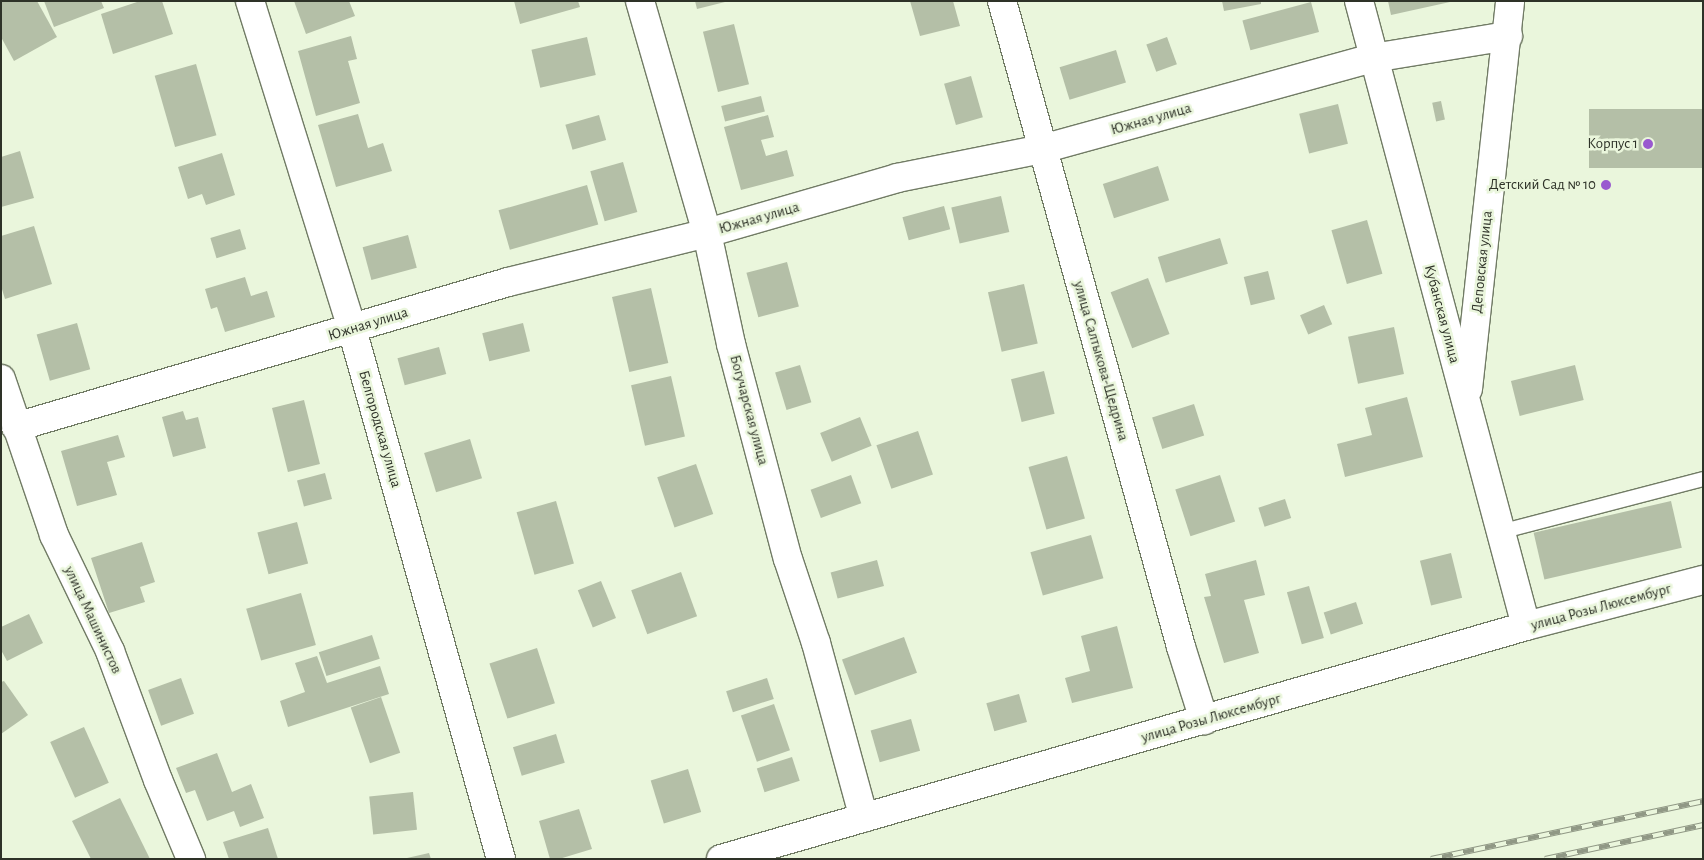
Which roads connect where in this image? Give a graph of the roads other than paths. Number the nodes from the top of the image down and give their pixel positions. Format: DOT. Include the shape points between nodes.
graph roads {
  1 [pos="250,1"];
  2 [pos="640,1"];
  3 [pos="1002,1"];
  4 [pos="1359,1"];
  5 [pos="1510,1"];
  6 [pos="1508,36"];
  7 [pos="1373,58"];
  8 [pos="1042,150"];
  9 [pos="706,234"];
  10 [pos="352,329"];
  11 [pos="1,379"];
  12 [pos="1466,403"];
  13 [pos="16,427"];
  14 [pos="1703,479"];
  15 [pos="1500,532"];
  16 [pos="1703,580"];
  17 [pos="1526,626"];
  18 [pos="1204,720"];
  19 [pos="864,818"];
  20 [pos="191,859"];
  21 [pos="501,859"];
  22 [pos="721,859"];
  1 -- 10 [label="street, Белгородская улица"];
  2 -- 9 [label="street, Богучарская улица"];
  3 -- 8 [label="street, улица Салтыкова-Щедрина"];
  4 -- 7 [label="street, Кубанская улица"];
  5 -- 6 [label="street, Деповская улица"];
  6 -- 7 [label="street, Южная улица"];
  6 -- 12 [label="street, Деповская улица"];
  7 -- 8 [label="street, Южная улица"];
  7 -- 12 [label="street, Кубанская улица"];
  8 -- 9 [label="street, Южная улица" via="897,178"];
  8 -- 18 [label="street, улица Салтыкова-Щедрина"];
  9 -- 10 [label="street, Южная улица" via="508,282"];
  9 -- 19 [label="street, Богучарская улица" via="731,344 788,559 819,652"];
  10 -- 13 [label="street, Южная улица"];
  10 -- 21 [label="street, Белгородская улица"];
  11 -- 13 [label="street, улица Машинистов"];
  12 -- 15 [label="street, Кубанская улица"];
  13 -- 20 [label="street, улица Машинистов" via="54,535 110,651"];
  14 -- 15 [label="lane"];
  15 -- 17 [label="street, Кубанская улица"];
  16 -- 17 [label="street, улица Розы Люксембург"];
  17 -- 18 [label="street, улица Розы Люксембург"];
  18 -- 19 [label="street, улица Розы Люксембург"];
  19 -- 22 [label="street, улица Розы Люксембург"];
}
